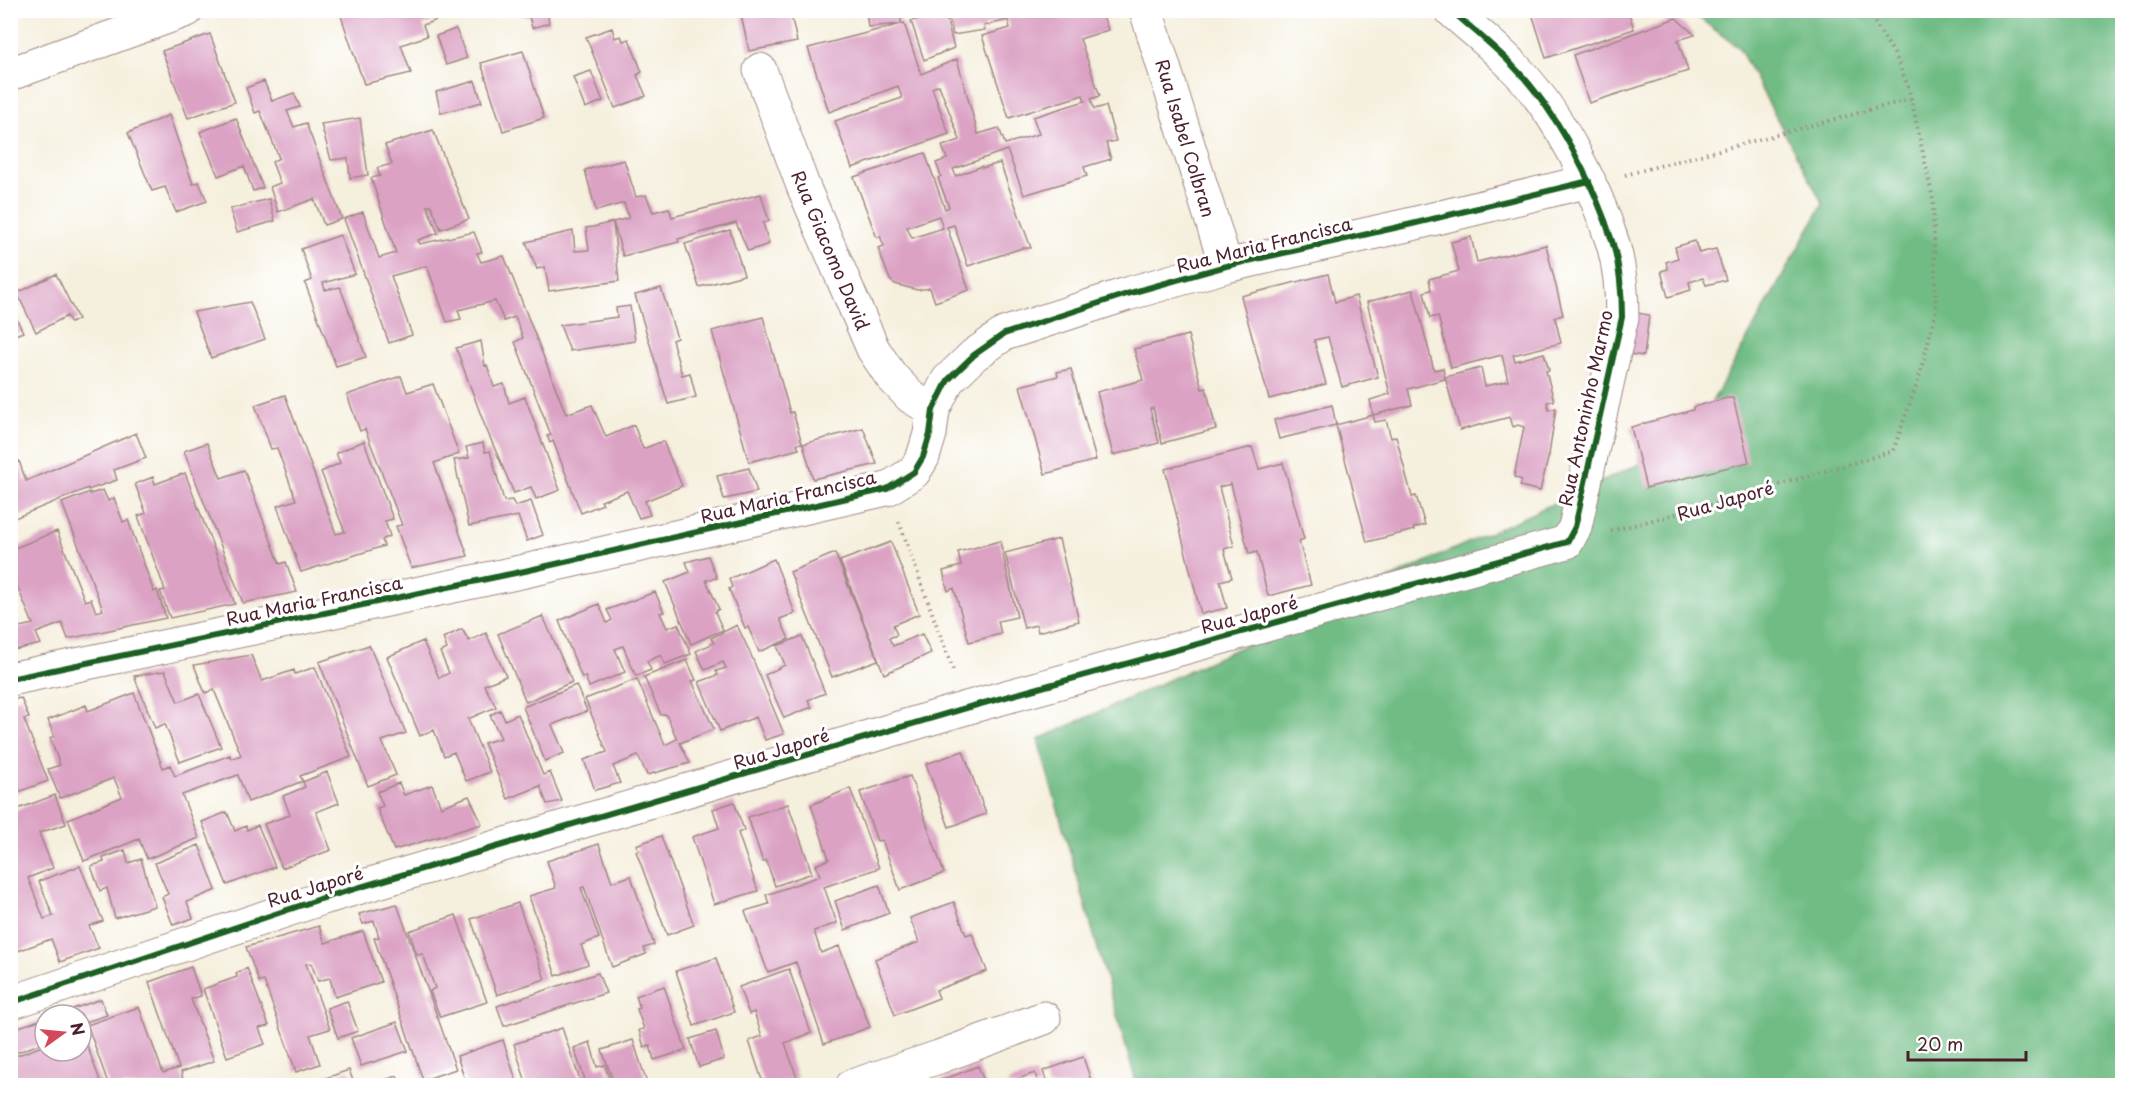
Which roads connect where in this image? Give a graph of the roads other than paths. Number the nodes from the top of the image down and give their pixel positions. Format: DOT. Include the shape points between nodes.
graph roads {
  1 [pos="187,10"];
  2 [pos="1146,10"];
  3 [pos="1451,10"];
  4 [pos="760,70"];
  5 [pos="10,74"];
  6 [pos="1589,181"];
  7 [pos="1226,266"];
  8 [pos="933,410"];
  9 [pos="1567,542"];
  10 [pos="10,679"];
  11 [pos="10,1003"];
  12 [pos="1044,1018"];
  13 [pos="852,1086"];
  1 -- 5 [label="street"];
  2 -- 7 [label="street, Rua Isabel Colbran"];
  3 -- 6 [label="street, Rua Antoninho Marmo" via="1514,66 1549,111"];
  4 -- 8 [label="street, Rua Giacomo David" via="803,186 873,349 911,397"];
  6 -- 7 [label="street, Rua Maria Francisca"];
  6 -- 9 [label="street, Rua Antoninho Marmo" via="1613,245 1622,283 1622,317 1575,526"];
  7 -- 8 [label="street, Rua Maria Francisca" via="1004,334 948,380"];
  8 -- 10 [label="street, Rua Maria Francisca" via="930,434 914,472 886,489 537,568"];
  9 -- 11 [label="street, Rua Japoré" via="966,708 320,899"];
  12 -- 13 [label="street"];
}
